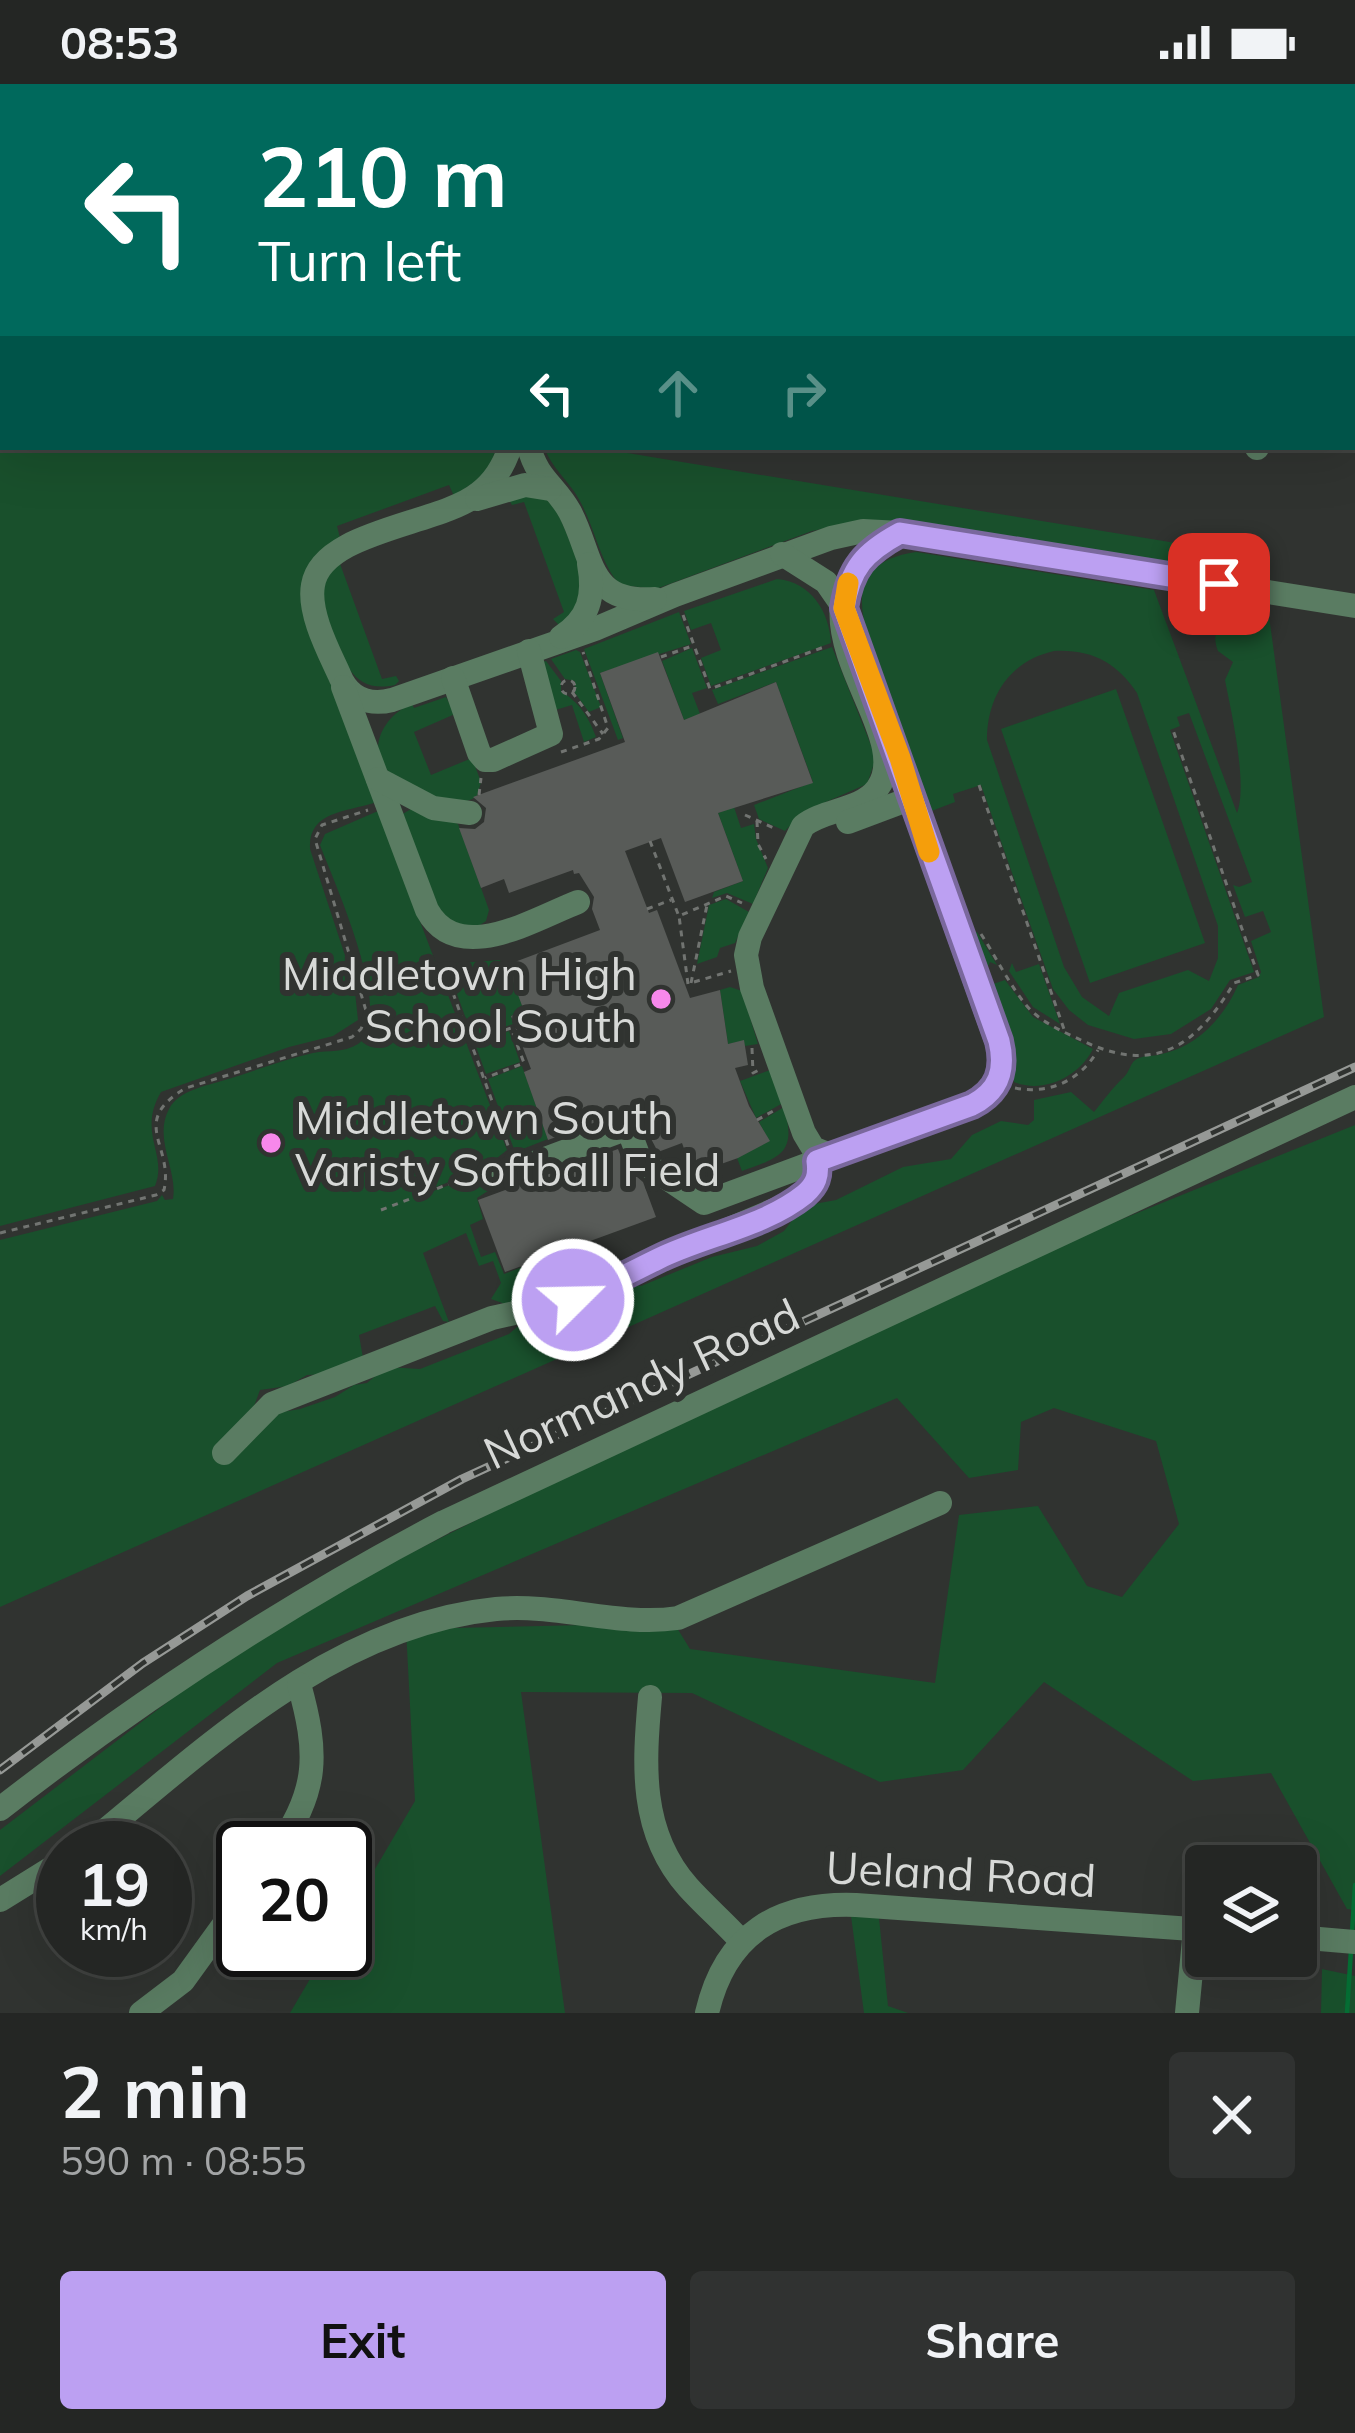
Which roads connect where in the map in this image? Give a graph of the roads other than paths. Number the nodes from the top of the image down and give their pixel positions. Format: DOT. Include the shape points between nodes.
graph roads {
  1 [pos="508,450"];
  2 [pos="530,450"];
  3 [pos="550,489"];
  4 [pos="458,506"];
  5 [pos="900,533"];
  6 [pos="782,554"];
  7 [pos="588,562"];
  8 [pos="678,601"];
  9 [pos="1355,606"];
  10 [pos="844,608"];
  11 [pos="540,646"];
  12 [pos="452,678"];
  13 [pos="340,679"];
  14 [pos="392,700"];
  15 [pos="368,754"];
  16 [pos="378,778"];
  17 [pos="912,798"];
  18 [pos="470,813"];
  19 [pos="578,902"];
  20 [pos="1355,1097"];
  21 [pos="836,1154"];
  22 [pos="503,1171"];
  23 [pos="224,1454"];
  24 [pos="940,1503"];
  25 [pos="299,1684"];
  26 [pos="650,1696"];
  27 [pos="0,1809"];
  28 [pos="117,1821"];
  29 [pos="297,1821"];
  30 [pos="36,1878"];
  31 [pos="0,1900"];
  32 [pos="1185,1929"];
  33 [pos="216,1935"];
  34 [pos="1317,1939"];
  35 [pos="742,1942"];
  36 [pos="1355,1942"];
  37 [pos="1193,1977"];
  38 [pos="141,2013"];
  39 [pos="707,2013"];
  40 [pos="1187,2013"];
  1 -- 4 [label="street" via="489,484"];
  2 -- 3 [label="street"];
  3 -- 4 [label="street" via="525,485"];
  3 -- 7 [label="street" via="569,511"];
  4 -- 13 [label="street" via="342,548 320,566 314,606"];
  5 -- 6 [label="street" via="853,532"];
  5 -- 9 [label="street"];
  5 -- 10 [label="street" via="854,568"];
  6 -- 8 [label="street"];
  6 -- 10 [label="street" via="826,582"];
  7 -- 8 [label="street" via="616,596"];
  7 -- 11 [label="street" via="588,608 575,627"];
  8 -- 11 [label="street"];
  10 -- 17 [label="street"];
  10 -- 21 [label="street" via="844,639 885,773 867,798 799,832 746,955 806,1138 821,1154"];
  11 -- 12 [label="street"];
  11 -- 12 [label="street" via="550,734 493,760 479,753"];
  12 -- 14 [label="street"];
  13 -- 14 [label="street" via="361,699"];
  13 -- 15 [label="street"];
  14 -- 15 [label="street" via="369,724"];
  15 -- 16 [label="street"];
  16 -- 18 [label="street" via="433,808"];
  16 -- 19 [label="street" via="427,910 449,934 478,938"];
  17 -- 21 [label="street" via="815,836 759,950 761,976 817,1126"];
  17 -- 21 [label="street" via="1003,1066 987,1096 972,1105"];
  20 -- 27 [label="street, Normandy Road" via="388,1551 181,1676"];
  21 -- 22 [label="street" via="704,1203 640,1160 628,1128"];
  21 -- 23 [label="street" via="789,1204 573,1300 492,1318 272,1404"];
  24 -- 25 [label="street" via="678,1618 537,1607 460,1613 388,1635"];
  25 -- 28 [label="street"];
  25 -- 29 [label="street" via="309,1718 308,1796"];
  26 -- 35 [label="street" via="644,1774 655,1830 683,1881"];
  30 -- 31 [label="street"];
  32 -- 35 [label="street, Ueland Road" via="824,1904 793,1910"];
  33 -- 38 [label="street" via="183,1981"];
  34 -- 36 [label="street"];
  35 -- 39 [label="street, Ueland Road"];
  37 -- 40 [label="street, Ueland Road"];
}
